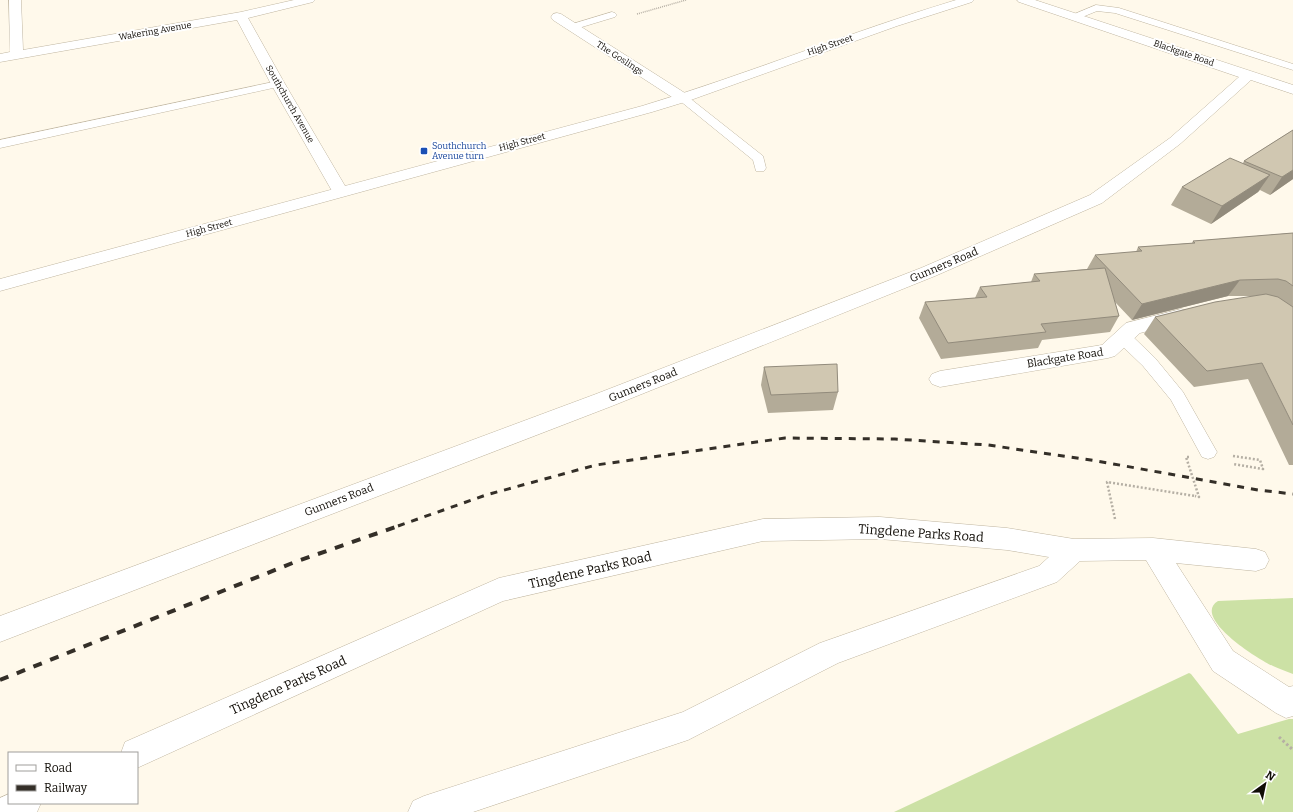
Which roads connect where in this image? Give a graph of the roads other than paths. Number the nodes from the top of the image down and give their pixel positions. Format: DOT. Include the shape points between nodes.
graph roads {
  1 [pos="15,0"];
  2 [pos="309,0"];
  3 [pos="968,0"];
  4 [pos="1023,0"];
  5 [pos="612,15"];
  6 [pos="242,16"];
  7 [pos="557,17"];
  8 [pos="1075,17"];
  9 [pos="572,27"];
  10 [pos="17,54"];
  11 [pos="0,58"];
  12 [pos="1293,67"];
  13 [pos="1249,75"];
  14 [pos="278,84"];
  15 [pos="1293,90"];
  16 [pos="683,98"];
  17 [pos="0,144"];
  18 [pos="760,168"];
  19 [pos="340,192"];
  20 [pos="0,285"];
  21 [pos="1199,311"];
  22 [pos="1123,337"];
  23 [pos="940,379"];
  24 [pos="1208,452"];
  25 [pos="1153,549"];
  26 [pos="1074,550"];
  27 [pos="1256,560"];
  28 [pos="0,629"];
  29 [pos="1293,702"];
  30 [pos="138,752"];
  31 [pos="23,804"];
  32 [pos="5,812"];
  33 [pos="424,812"];
  1 -- 10 [label="street"];
  2 -- 6 [label="street, Wakering Avenue"];
  3 -- 16 [label="street, High Street" via="878,28"];
  4 -- 8 [label="street, Blackgate Road"];
  5 -- 9 [label="lane"];
  6 -- 10 [label="street, Wakering Avenue"];
  6 -- 14 [label="street, Southchurch Avenue"];
  7 -- 9 [label="street, The Goslings"];
  8 -- 12 [label="lane, Blackgate Road" via="1096,8 1116,10"];
  8 -- 13 [label="street, Blackgate Road"];
  9 -- 16 [label="street, The Goslings"];
  10 -- 11 [label="street, Wakering Avenue"];
  13 -- 15 [label="street, Blackgate Road"];
  13 -- 28 [label="street, Gunners Road" via="1175,141 1096,199 928,272 619,395"];
  14 -- 17 [label="lane"];
  14 -- 19 [label="street, Southchurch Avenue"];
  16 -- 18 [label="lane" via="759,159"];
  16 -- 19 [label="street, High Street"];
  19 -- 20 [label="street, High Street"];
  21 -- 22 [label="street, Blackgate Road" via="1132,328"];
  22 -- 23 [label="street, Blackgate Road" via="1108,352"];
  22 -- 24 [label="lane" via="1149,362 1177,396"];
  25 -- 26 [label="street, Tingdene Parks Road"];
  25 -- 27 [label="street, Tingdene Parks Road"];
  25 -- 29 [label="street" via="1223,661 1286,703"];
  26 -- 30 [label="street, Tingdene Parks Road" via="1007,539 880,528 763,530 499,590"];
  26 -- 33 [label="street" via="1048,574 830,653 688,725"];
  31 -- 32 [label="street"];
}
